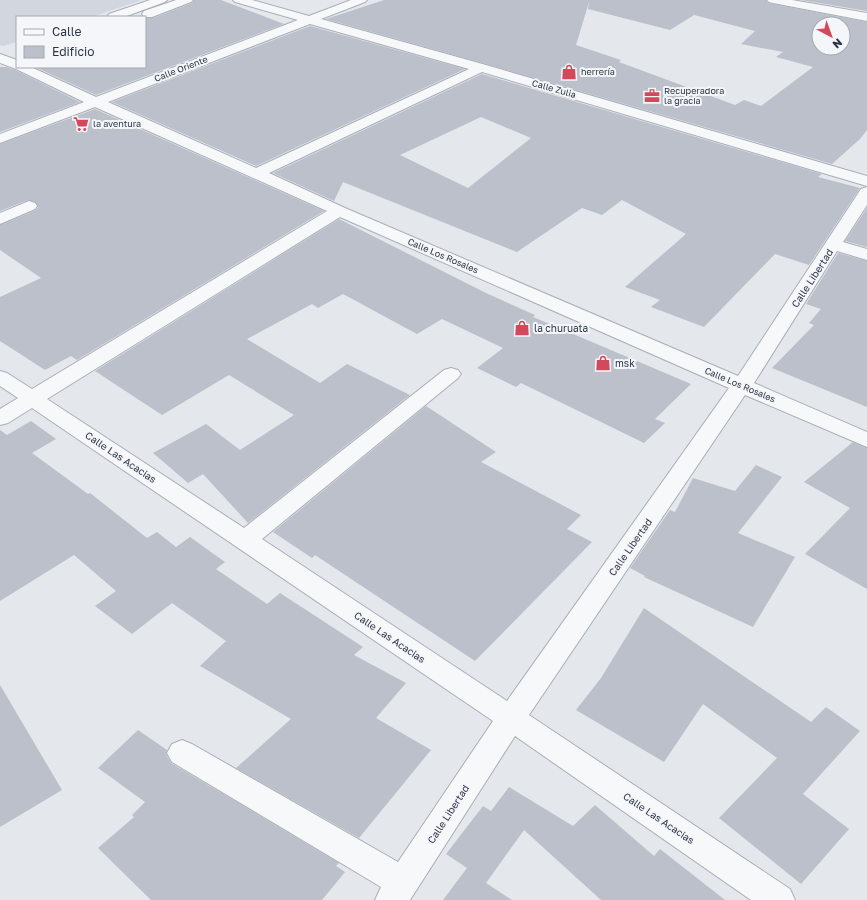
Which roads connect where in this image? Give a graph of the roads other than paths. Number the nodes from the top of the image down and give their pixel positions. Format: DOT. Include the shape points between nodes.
graph roads {
  1 [pos="161,0"];
  2 [pos="187,0"];
  3 [pos="239,0"];
  4 [pos="361,0"];
  5 [pos="773,0"];
  6 [pos="116,16"];
  7 [pos="142,16"];
  8 [pos="867,17"];
  9 [pos="308,20"];
  10 [pos="27,68"];
  11 [pos="481,68"];
  12 [pos="95,103"];
  13 [pos="0,139"];
  14 [pos="257,173"];
  15 [pos="867,181"];
  16 [pos="867,192"];
  17 [pos="29,206"];
  18 [pos="339,211"];
  19 [pos="0,219"];
  20 [pos="833,244"];
  21 [pos="867,255"];
  22 [pos="451,374"];
  23 [pos="0,377"];
  24 [pos="742,385"];
  25 [pos="33,398"];
  26 [pos="0,418"];
  27 [pos="867,440"];
  28 [pos="245,540"];
  29 [pos="511,718"];
  30 [pos="182,753"];
  31 [pos="397,891"];
  32 [pos="779,900"];
  1 -- 6 [label="street"];
  2 -- 7 [label="street"];
  3 -- 9 [label="street, Calle Zulia"];
  4 -- 9 [label="street, Calle Oriente"];
  5 -- 8 [label="street"];
  9 -- 11 [label="street, Calle Zulia"];
  9 -- 12 [label="street, Calle Oriente"];
  10 -- 12 [label="street, Calle Los Rosales"];
  11 -- 14 [label="street"];
  11 -- 15 [label="street, Calle Zulia"];
  12 -- 13 [label="street, Calle Oriente"];
  12 -- 14 [label="street, Calle Los Rosales"];
  14 -- 18 [label="street, Calle Los Rosales"];
  16 -- 20 [label="street, Calle Libertad"];
  17 -- 19 [label="street"];
  18 -- 24 [label="street, Calle Los Rosales"];
  18 -- 25 [label="street"];
  20 -- 21 [label="street"];
  20 -- 24 [label="street, Calle Libertad"];
  22 -- 28 [label="street"];
  23 -- 25 [label="street, Calle Las Acacias"];
  24 -- 27 [label="street, Calle Los Rosales"];
  24 -- 29 [label="street, Calle Libertad"];
  25 -- 26 [label="street"];
  25 -- 28 [label="street, Calle Las Acacias"];
  28 -- 29 [label="street, Calle Las Acacias"];
  29 -- 31 [label="street, Calle Libertad"];
  29 -- 32 [label="street, Calle Las Acacias"];
  30 -- 31 [label="street"];
}
